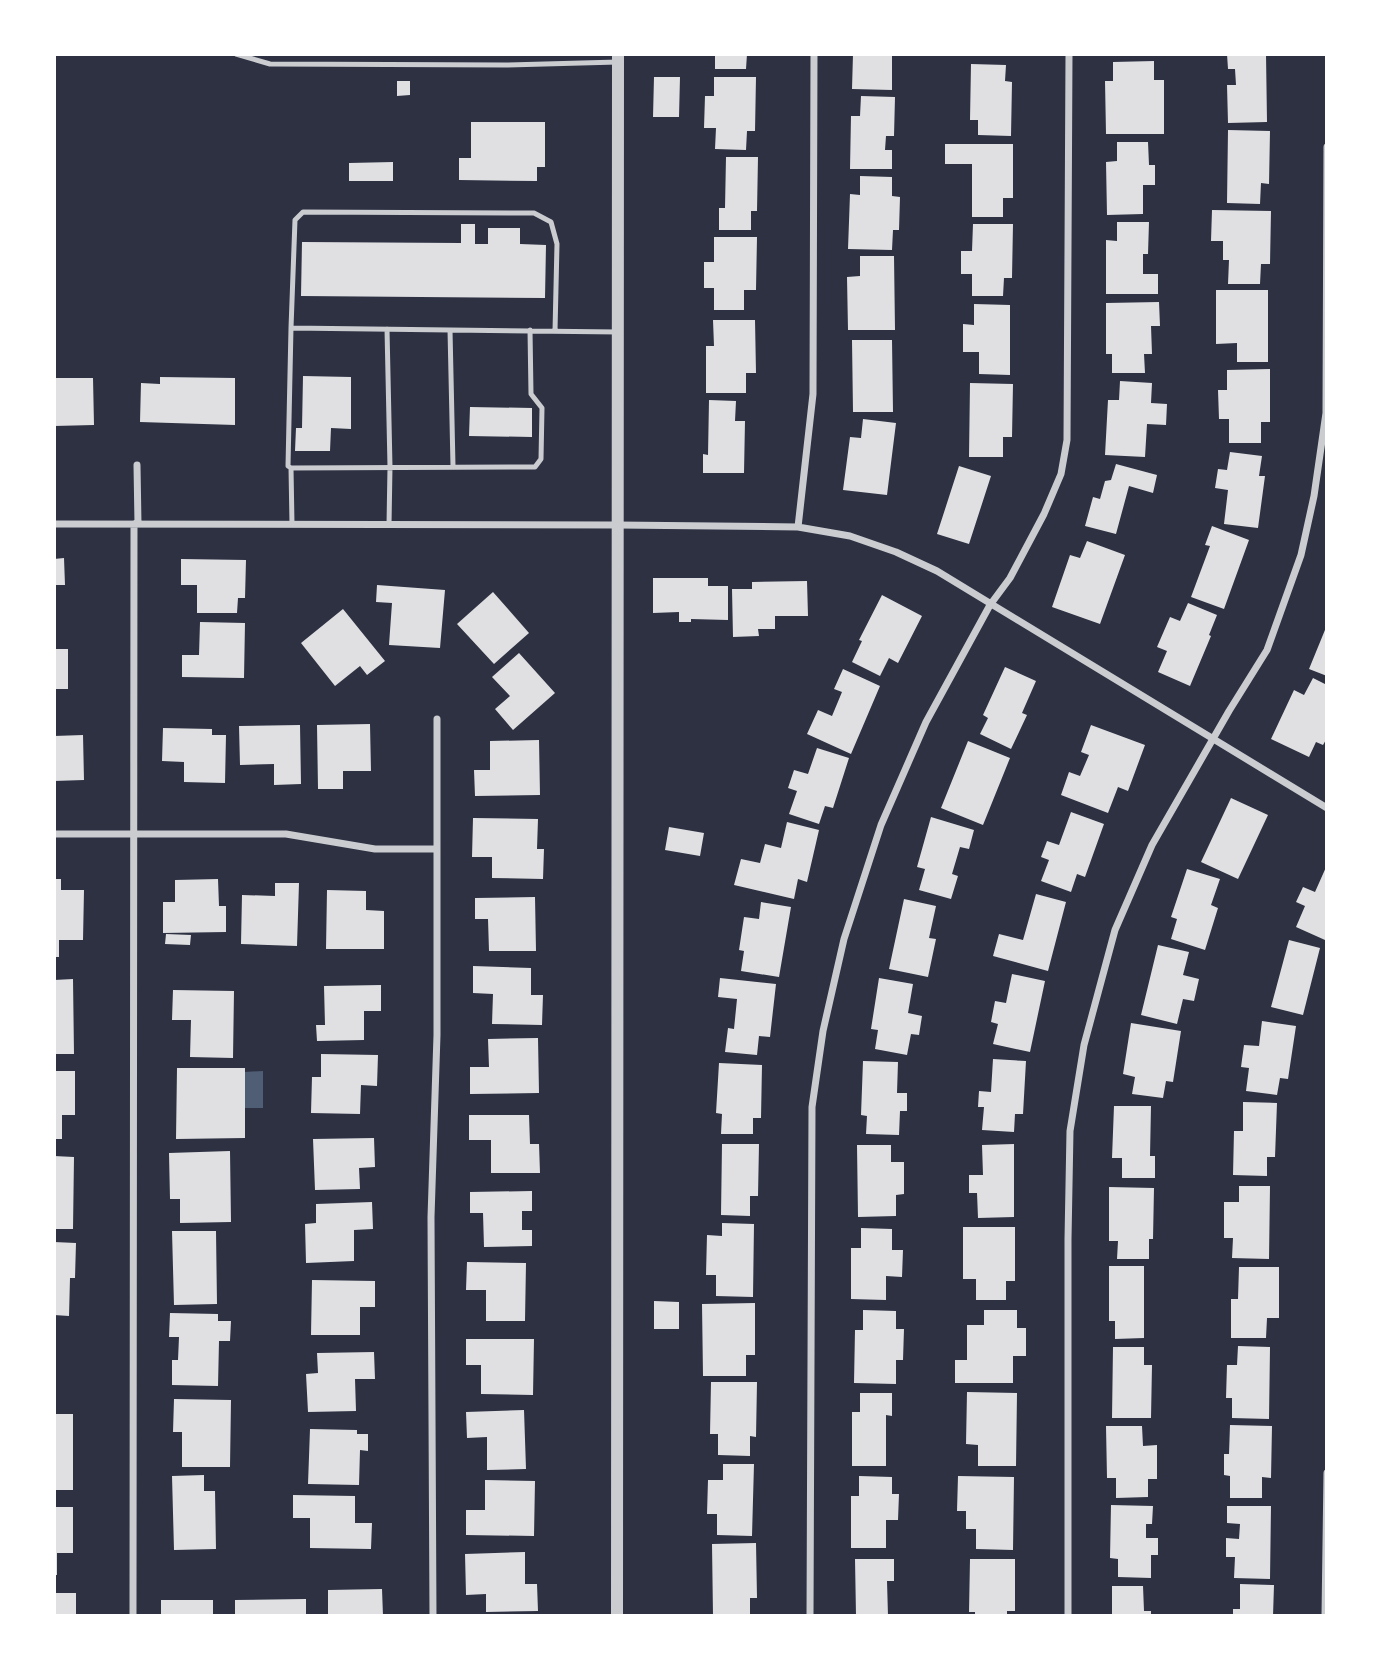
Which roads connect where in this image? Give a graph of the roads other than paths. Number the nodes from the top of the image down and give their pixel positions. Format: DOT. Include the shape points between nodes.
graph roads {
  1 [pos="236,54"];
  2 [pos="814,54"];
  3 [pos="1069,54"];
  4 [pos="618,58"];
  5 [pos="1327,147"];
  6 [pos="291,328"];
  7 [pos="387,329"];
  8 [pos="450,330"];
  9 [pos="530,330"];
  10 [pos="555,331"];
  11 [pos="618,331"];
  12 [pos="137,465"];
  13 [pos="453,466"];
  14 [pos="390,467"];
  15 [pos="291,468"];
  16 [pos="54,524"];
  17 [pos="136,524"];
  18 [pos="292,524"];
  19 [pos="389,525"];
  20 [pos="618,525"];
  21 [pos="798,527"];
  22 [pos="990,605"];
  23 [pos="437,719"];
  24 [pos="1213,739"];
  25 [pos="1327,808"];
  26 [pos="54,834"];
  27 [pos="133,834"];
  28 [pos="437,849"];
  29 [pos="1327,1474"];
  30 [pos="133,1616"];
  31 [pos="433,1616"];
  32 [pos="617,1616"];
  33 [pos="810,1616"];
  34 [pos="1068,1616"];
  35 [pos="1325,1616"];
  1 -- 4 [label="lane" via="270,64 493,65"];
  2 -- 21 [label="street" via="813,394"];
  3 -- 22 [label="street" via="1067,440 1062,474 1044,514"];
  4 -- 11 [label="street"];
  5 -- 24 [label="street" via="1326,413 1314,495 1301,555 1267,650"];
  6 -- 7 [label="lane"];
  6 -- 10 [label="lane" via="295,220 303,212 534,213 551,222 557,244"];
  6 -- 15 [label="lane"];
  7 -- 8 [label="lane"];
  7 -- 14 [label="lane"];
  8 -- 9 [label="lane"];
  8 -- 13 [label="lane"];
  9 -- 10 [label="lane"];
  9 -- 13 [label="lane" via="531,394 541,408 541,459 535,467"];
  10 -- 11 [label="lane"];
  11 -- 20 [label="street"];
  12 -- 17 [label="street"];
  13 -- 14 [label="lane"];
  14 -- 15 [label="lane"];
  14 -- 19 [label="lane"];
  15 -- 18 [label="lane"];
  16 -- 17 [label="street"];
  17 -- 18 [label="street"];
  17 -- 27 [label="street"];
  18 -- 19 [label="street"];
  19 -- 20 [label="street"];
  20 -- 21 [label="street"];
  20 -- 32 [label="street"];
  21 -- 22 [label="street" via="850,536 896,551"];
  22 -- 24 [label="street"];
  22 -- 33 [label="street" via="926,722 881,825 844,939 823,1031 812,1107"];
  23 -- 28 [label="street"];
  24 -- 25 [label="street"];
  24 -- 34 [label="street" via="1152,845 1115,930 1082,1057 1070,1131"];
  26 -- 27 [label="street"];
  27 -- 28 [label="street" via="286,834 375,849"];
  27 -- 30 [label="street"];
  28 -- 31 [label="street" via="431,1217"];
  29 -- 35 [label="street"];
}
